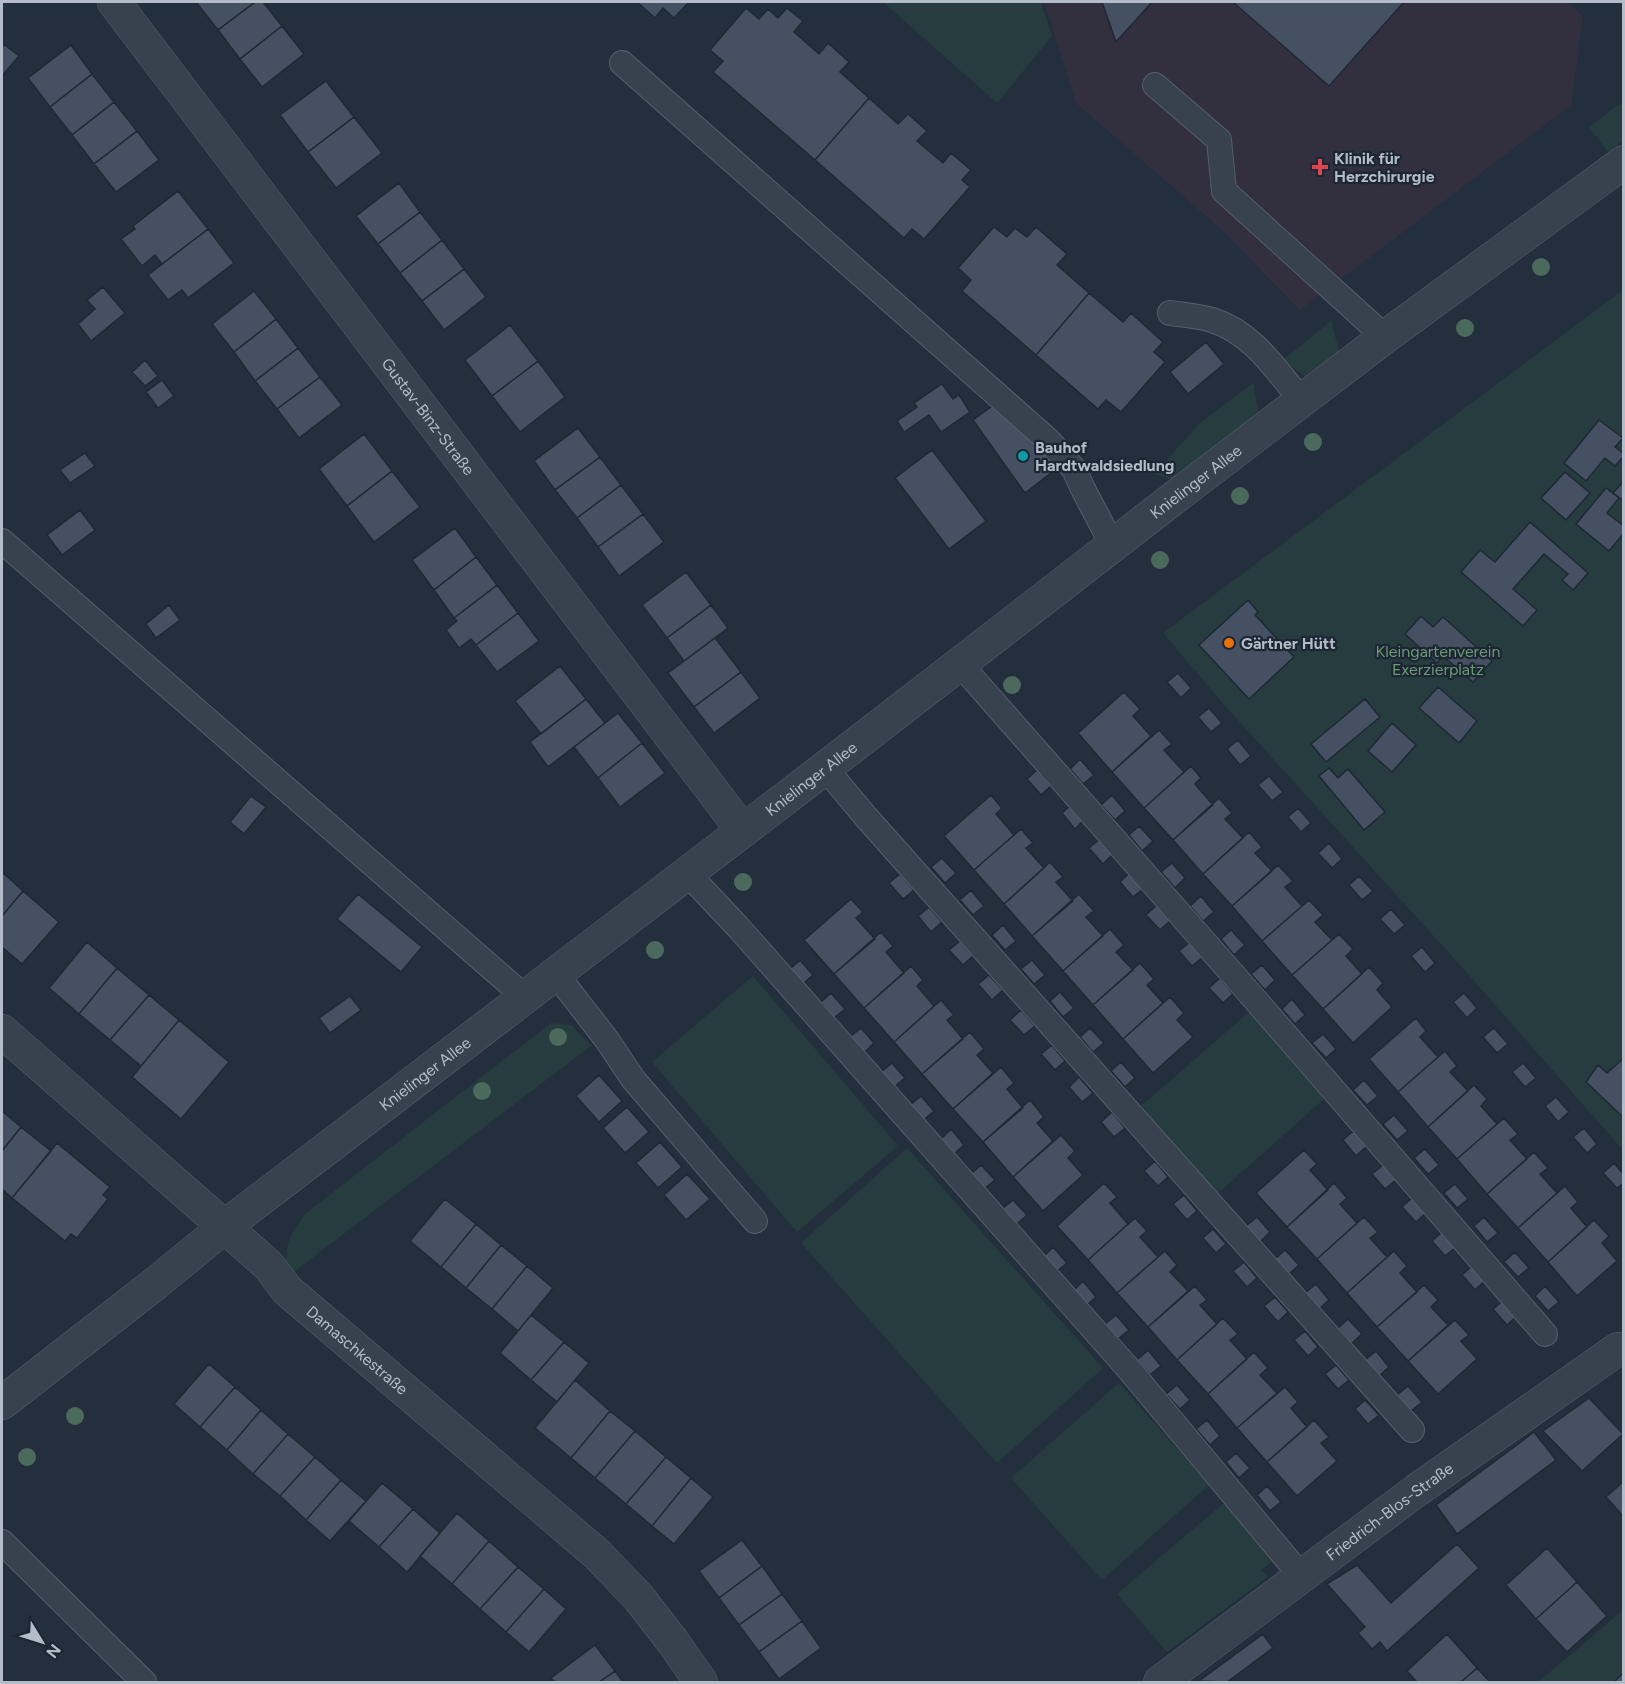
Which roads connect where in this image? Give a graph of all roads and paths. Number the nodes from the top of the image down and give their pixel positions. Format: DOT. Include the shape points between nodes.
graph roads {
  1 [pos="114,2"];
  2 [pos="622,63"];
  3 [pos="1155,85"];
  4 [pos="1623,162"];
  5 [pos="1170,313"];
  6 [pos="1385,338"];
  7 [pos="1302,401"];
  8 [pos="2,541"];
  9 [pos="1113,546"];
  10 [pos="960,664"];
  11 [pos="825,768"];
  12 [pos="743,831"];
  13 [pos="687,873"];
  14 [pos="556,974"];
  15 [pos="525,997"];
  16 [pos="2,1031"];
  17 [pos="755,1221"];
  18 [pos="224,1227"];
  19 [pos="1545,1334"];
  20 [pos="1623,1350"];
  21 [pos="2,1403"];
  22 [pos="1412,1430"];
  23 [pos="2,1542"];
  24 [pos="1302,1577"];
  25 [pos="144,1683"];
  26 [pos="701,1683"];
  27 [pos="1160,1683"];
  1 -- 12 [label="street, Gustav-Binz-Straße"];
  2 -- 9 [label="lane" via="1047,440 1074,470"];
  3 -- 6 [label="lane" via="1219,140 1224,190"];
  4 -- 6 [label="street, Knielinger Allee"];
  5 -- 7 [label="lane" via="1213,320 1239,333"];
  6 -- 7 [label="street, Knielinger Allee"];
  7 -- 9 [label="street, Knielinger Allee"];
  8 -- 15 [label="lane"];
  9 -- 10 [label="street, Knielinger Allee"];
  10 -- 11 [label="street, Knielinger Allee"];
  10 -- 19 [label="lane"];
  11 -- 12 [label="street, Knielinger Allee"];
  11 -- 22 [label="lane"];
  12 -- 13 [label="street, Knielinger Allee"];
  13 -- 14 [label="street, Knielinger Allee"];
  13 -- 24 [label="lane" via="1127,1367"];
  14 -- 15 [label="street, Knielinger Allee"];
  14 -- 17 [label="lane" via="633,1079"];
  15 -- 18 [label="street, Knielinger Allee"];
  16 -- 18 [label="street, Damaschkestraße"];
  18 -- 21 [label="street, Knielinger Allee"];
  18 -- 26 [label="street, Damaschkestraße" via="268,1265 286,1290 597,1554 639,1598"];
  20 -- 24 [label="street, Friedrich-Blos-Straße" via="1618,1349 1562,1387"];
  23 -- 25 [label="lane"];
  24 -- 27 [label="street, Friedrich-Blos-Straße"];
}
